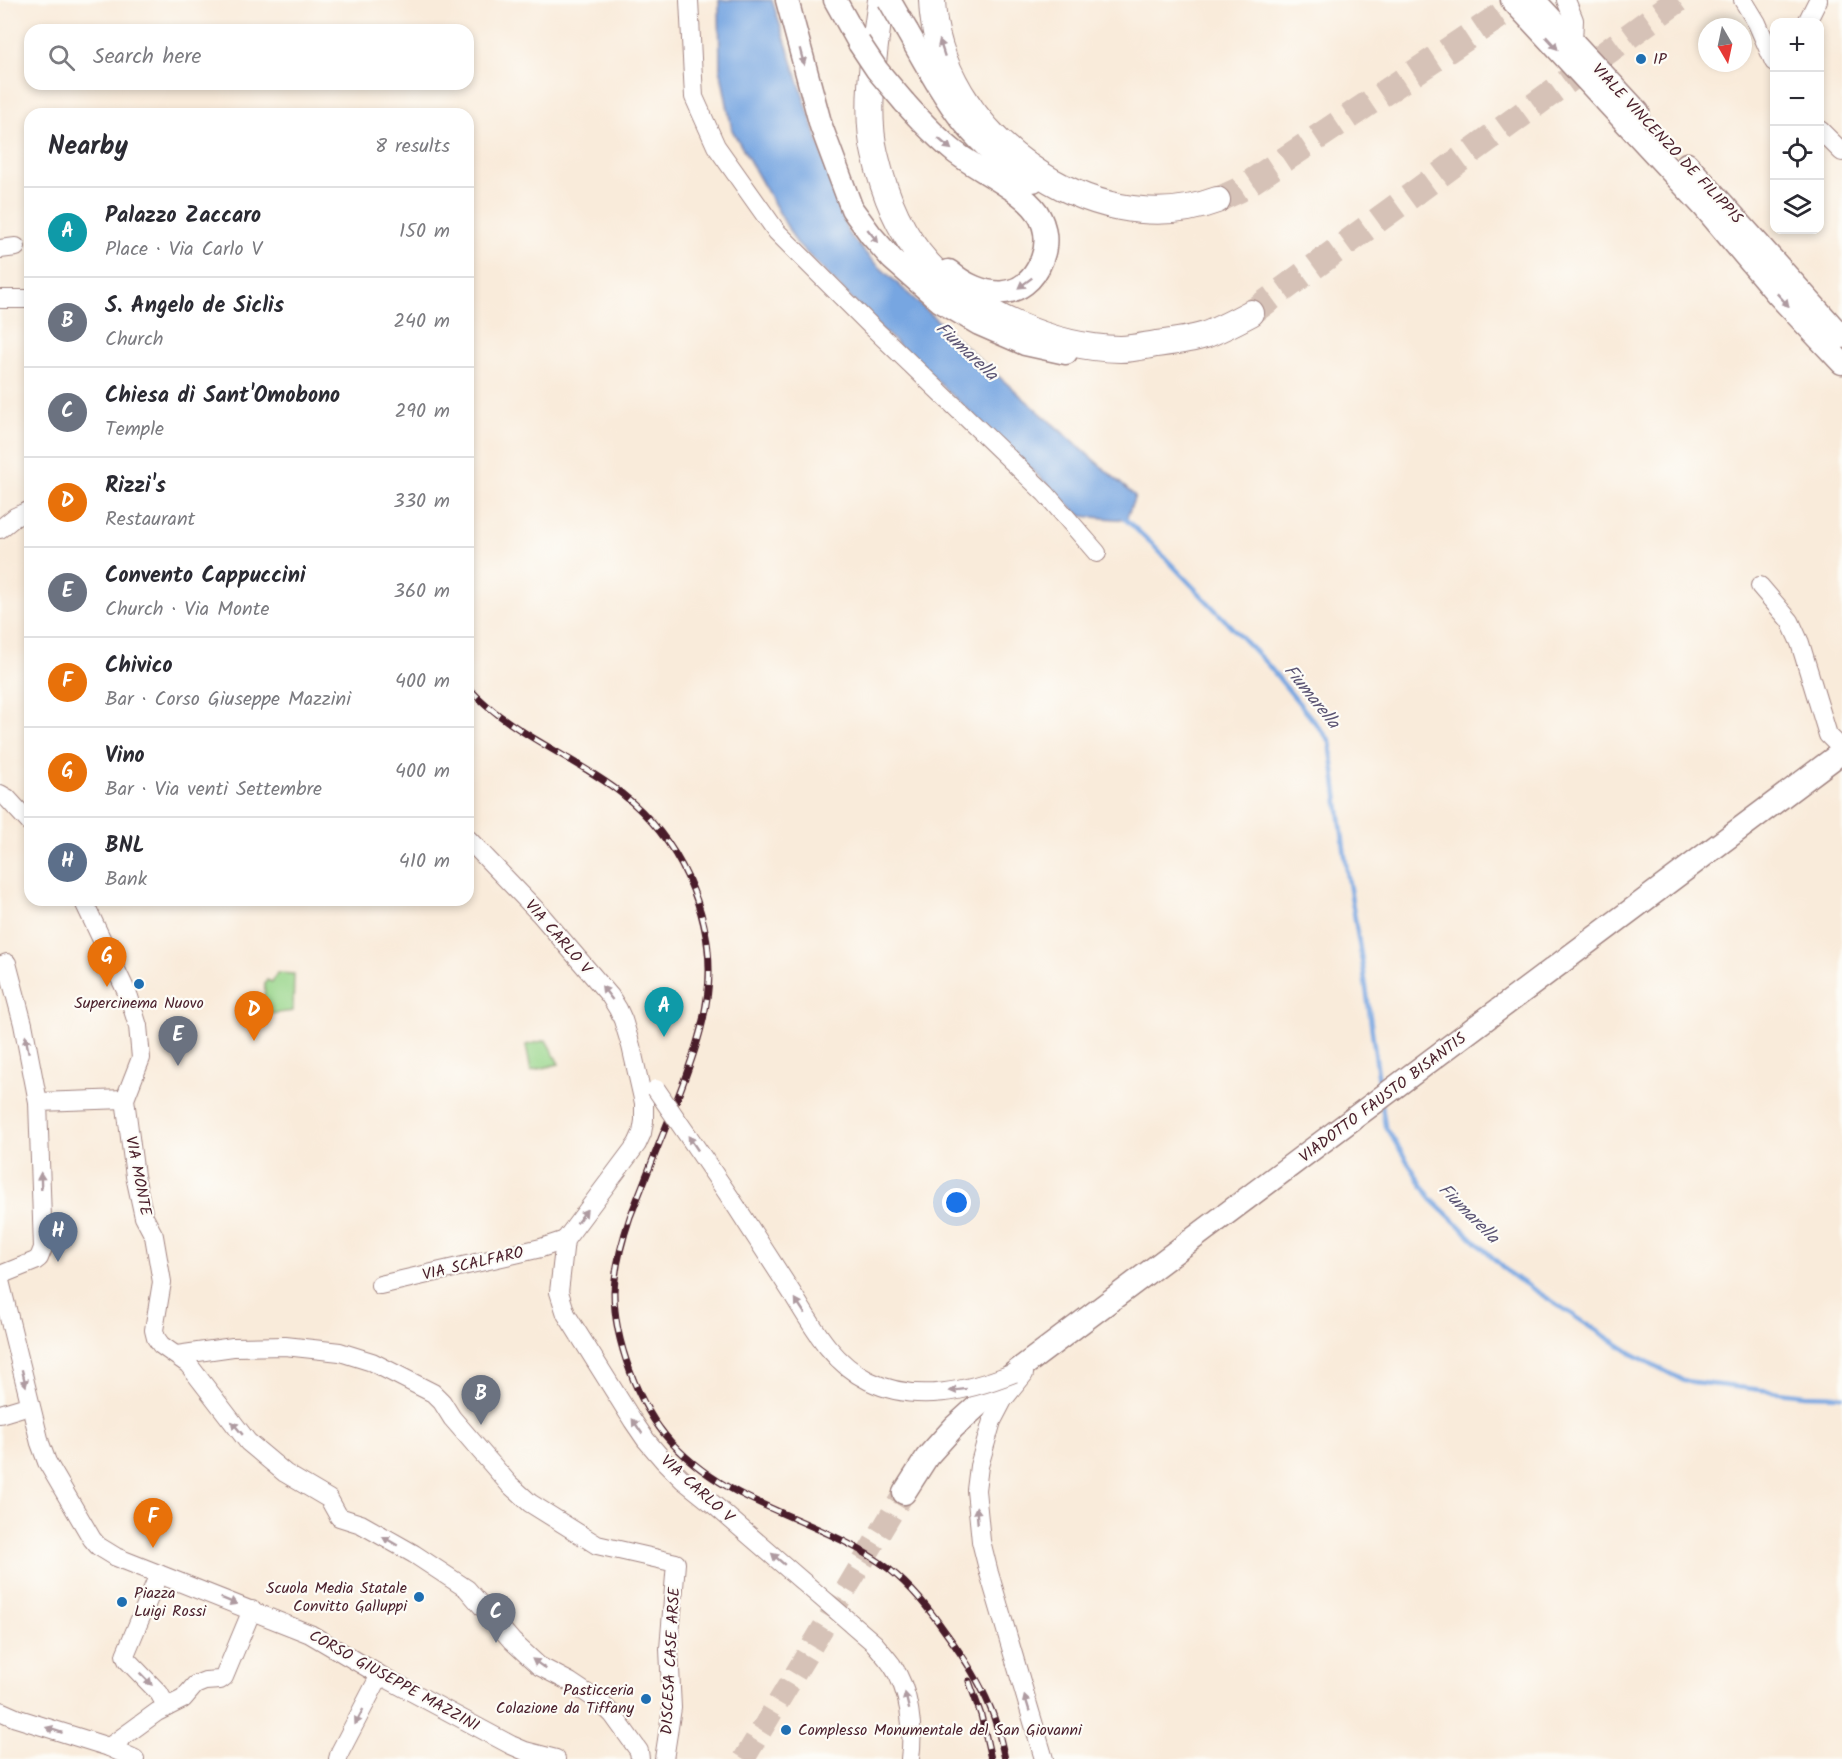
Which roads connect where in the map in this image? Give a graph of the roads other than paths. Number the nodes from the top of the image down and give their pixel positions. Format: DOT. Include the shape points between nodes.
graph roads {
  1 [pos="689,0"];
  2 [pos="787,0"];
  3 [pos="836,0"];
  4 [pos="881,0"];
  5 [pos="890,0"];
  6 [pos="932,0"];
  7 [pos="1512,0"];
  8 [pos="1534,0"];
  9 [pos="1566,0"];
  10 [pos="1743,0"];
  11 [pos="1818,0"];
  12 [pos="1809,18"];
  13 [pos="1573,42"];
  14 [pos="1770,53"];
  15 [pos="1824,134"];
  16 [pos="1842,152"];
  17 [pos="1209,203"];
  18 [pos="1712,203"];
  19 [pos="24,298"];
  20 [pos="0,299"];
  21 [pos="1251,313"];
  22 [pos="1842,318"];
  23 [pos="1203,335"];
  24 [pos="1842,337"];
  25 [pos="1842,363"];
  26 [pos="24,513"];
  27 [pos="0,529"];
  28 [pos="1097,553"];
  29 [pos="1760,586"];
  30 [pos="1842,750"];
  31 [pos="0,794"];
  32 [pos="24,816"];
  33 [pos="474,844"];
  34 [pos="86,906"];
  35 [pos="4,965"];
  36 [pos="631,1046"];
  37 [pos="124,1099"];
  38 [pos="38,1102"];
  39 [pos="565,1240"];
  40 [pos="0,1275"];
  41 [pos="0,1281"];
  42 [pos="380,1285"];
  43 [pos="1052,1346"];
  44 [pos="177,1355"];
  45 [pos="1014,1373"];
  46 [pos="30,1405"];
  47 [pos="0,1414"];
  48 [pos="904,1493"];
  49 [pos="159,1574"];
  50 [pos="252,1610"];
  51 [pos="380,1675"];
  52 [pos="167,1707"];
  53 [pos="0,1711"];
  54 [pos="109,1747"];
  55 [pos="523,1755"];
  56 [pos="135,1759"];
  57 [pos="338,1759"];
  58 [pos="556,1759"];
  59 [pos="640,1759"];
  60 [pos="664,1759"];
  61 [pos="909,1759"];
  62 [pos="1044,1759"];
  1 -- 28 [label="street" via="694,97 716,146 777,232 1046,494"];
  2 -- 23 [label="main road, one-way" via="821,126 852,209 892,259 940,302 1025,344 1098,357 1156,354"];
  3 -- 5 [label="main road, one-way, bridge" via="859,43 877,70 903,102 937,137 1035,209 1045,229 1045,247 1039,267 1027,283 1013,291 982,290 961,280 931,252 908,215 890,169 881,131 882,95"];
  4 -- 23 [label="highway" via="871,113 874,152 895,212 927,263 975,303 1052,337 1121,349"];
  5 -- 17 [label="main road, bridge" via="940,89 969,130 1025,176 1073,200 1116,213 1160,215"];
  17 -- 6 [label="highway, one-way" via="1159,212 1119,207 1057,184 1018,160 972,110 948,68"];
  7 -- 18 [label="main road, VIALE VINCENZO DE FILIPPIS, one-way"];
  8 -- 13 [label="main road, VIALE VINCENZO DE FILIPPIS"];
  9 -- 13 [label="street" via="1574,20"];
  10 -- 14 [label="street"];
  11 -- 12 [label="street"];
  13 -- 18 [label="main road, VIALE VINCENZO DE FILIPPIS"];
  15 -- 16 [label="street"];
  18 -- 22 [label="main road" via="1806,280"];
  18 -- 24 [label="main road, VIALE VINCENZO DE FILIPPIS"];
  18 -- 25 [label="main road, VIALE VINCENZO DE FILIPPIS, one-way" via="1777,294"];
  19 -- 20 [label="street"];
  21 -- 23 [label="highway"];
  26 -- 27 [label="street"];
  29 -- 30 [label="street" via="1790,621 1828,735"];
  30 -- 43 [label="main road, VIADOTTO FAUSTO BISANTIS"];
  31 -- 32 [label="street"];
  36 -- 33 [label="street, VIA CARLO V, one-way" via="610,996"];
  34 -- 37 [label="street" via="129,997 138,1026 141,1058"];
  38 -- 35 [label="street, one-way" via="23,1024"];
  39 -- 36 [label="street, one-way" via="637,1144 643,1127 644,1103"];
  45 -- 36 [label="street, one-way, bridge" via="970,1389 927,1394 870,1382 842,1364"];
  37 -- 38 [label="street"];
  37 -- 44 [label="street, VIA MONTE" via="135,1176 144,1217 154,1236 162,1282 154,1330 159,1342"];
  40 -- 38 [label="street, one-way" via="35,1262 44,1248"];
  39 -- 42 [label="street, VIA SCALFARO"];
  61 -- 39 [label="street, VIA CARLO V, one-way" via="911,1723 902,1684 893,1666 874,1643 683,1480 633,1421 566,1314 560,1292"];
  41 -- 46 [label="street, CORSO GIUSEPPE MAZZINI, one-way"];
  43 -- 45 [label="main road, VIADOTTO FAUSTO BISANTIS"];
  62 -- 43 [label="street, one-way" via="981,1541 976,1490 992,1421 1003,1400"];
  59 -- 44 [label="street, one-way" via="639,1751 600,1702 539,1666 466,1589 361,1524 339,1517 329,1499 285,1473 248,1442 196,1373"];
  44 -- 60 [label="street, DISCESA CASE ARSE" via="233,1347 285,1346 340,1352 372,1362 433,1393 518,1494 530,1503 597,1545 676,1563 669,1649 672,1708"];
  45 -- 48 [label="main road, VIADOTTO FAUSTO BISANTIS" via="954,1427 927,1457"];
  46 -- 47 [label="street"];
  46 -- 49 [label="street, CORSO GIUSEPPE MAZZINI" via="47,1462 92,1539 107,1552"];
  49 -- 50 [label="street, CORSO GIUSEPPE MAZZINI, one-way"];
  49 -- 52 [label="street, one-way" via="125,1655"];
  50 -- 51 [label="street, CORSO GIUSEPPE MAZZINI" via="310,1634"];
  50 -- 52 [label="street" via="224,1677 195,1685 183,1699"];
  51 -- 55 [label="street, CORSO GIUSEPPE MAZZINI"];
  51 -- 57 [label="street, one-way"];
  52 -- 54 [label="street"];
  54 -- 53 [label="street, one-way"];
  54 -- 56 [label="street"];
  55 -- 58 [label="street, CORSO GIUSEPPE MAZZINI"];
}
